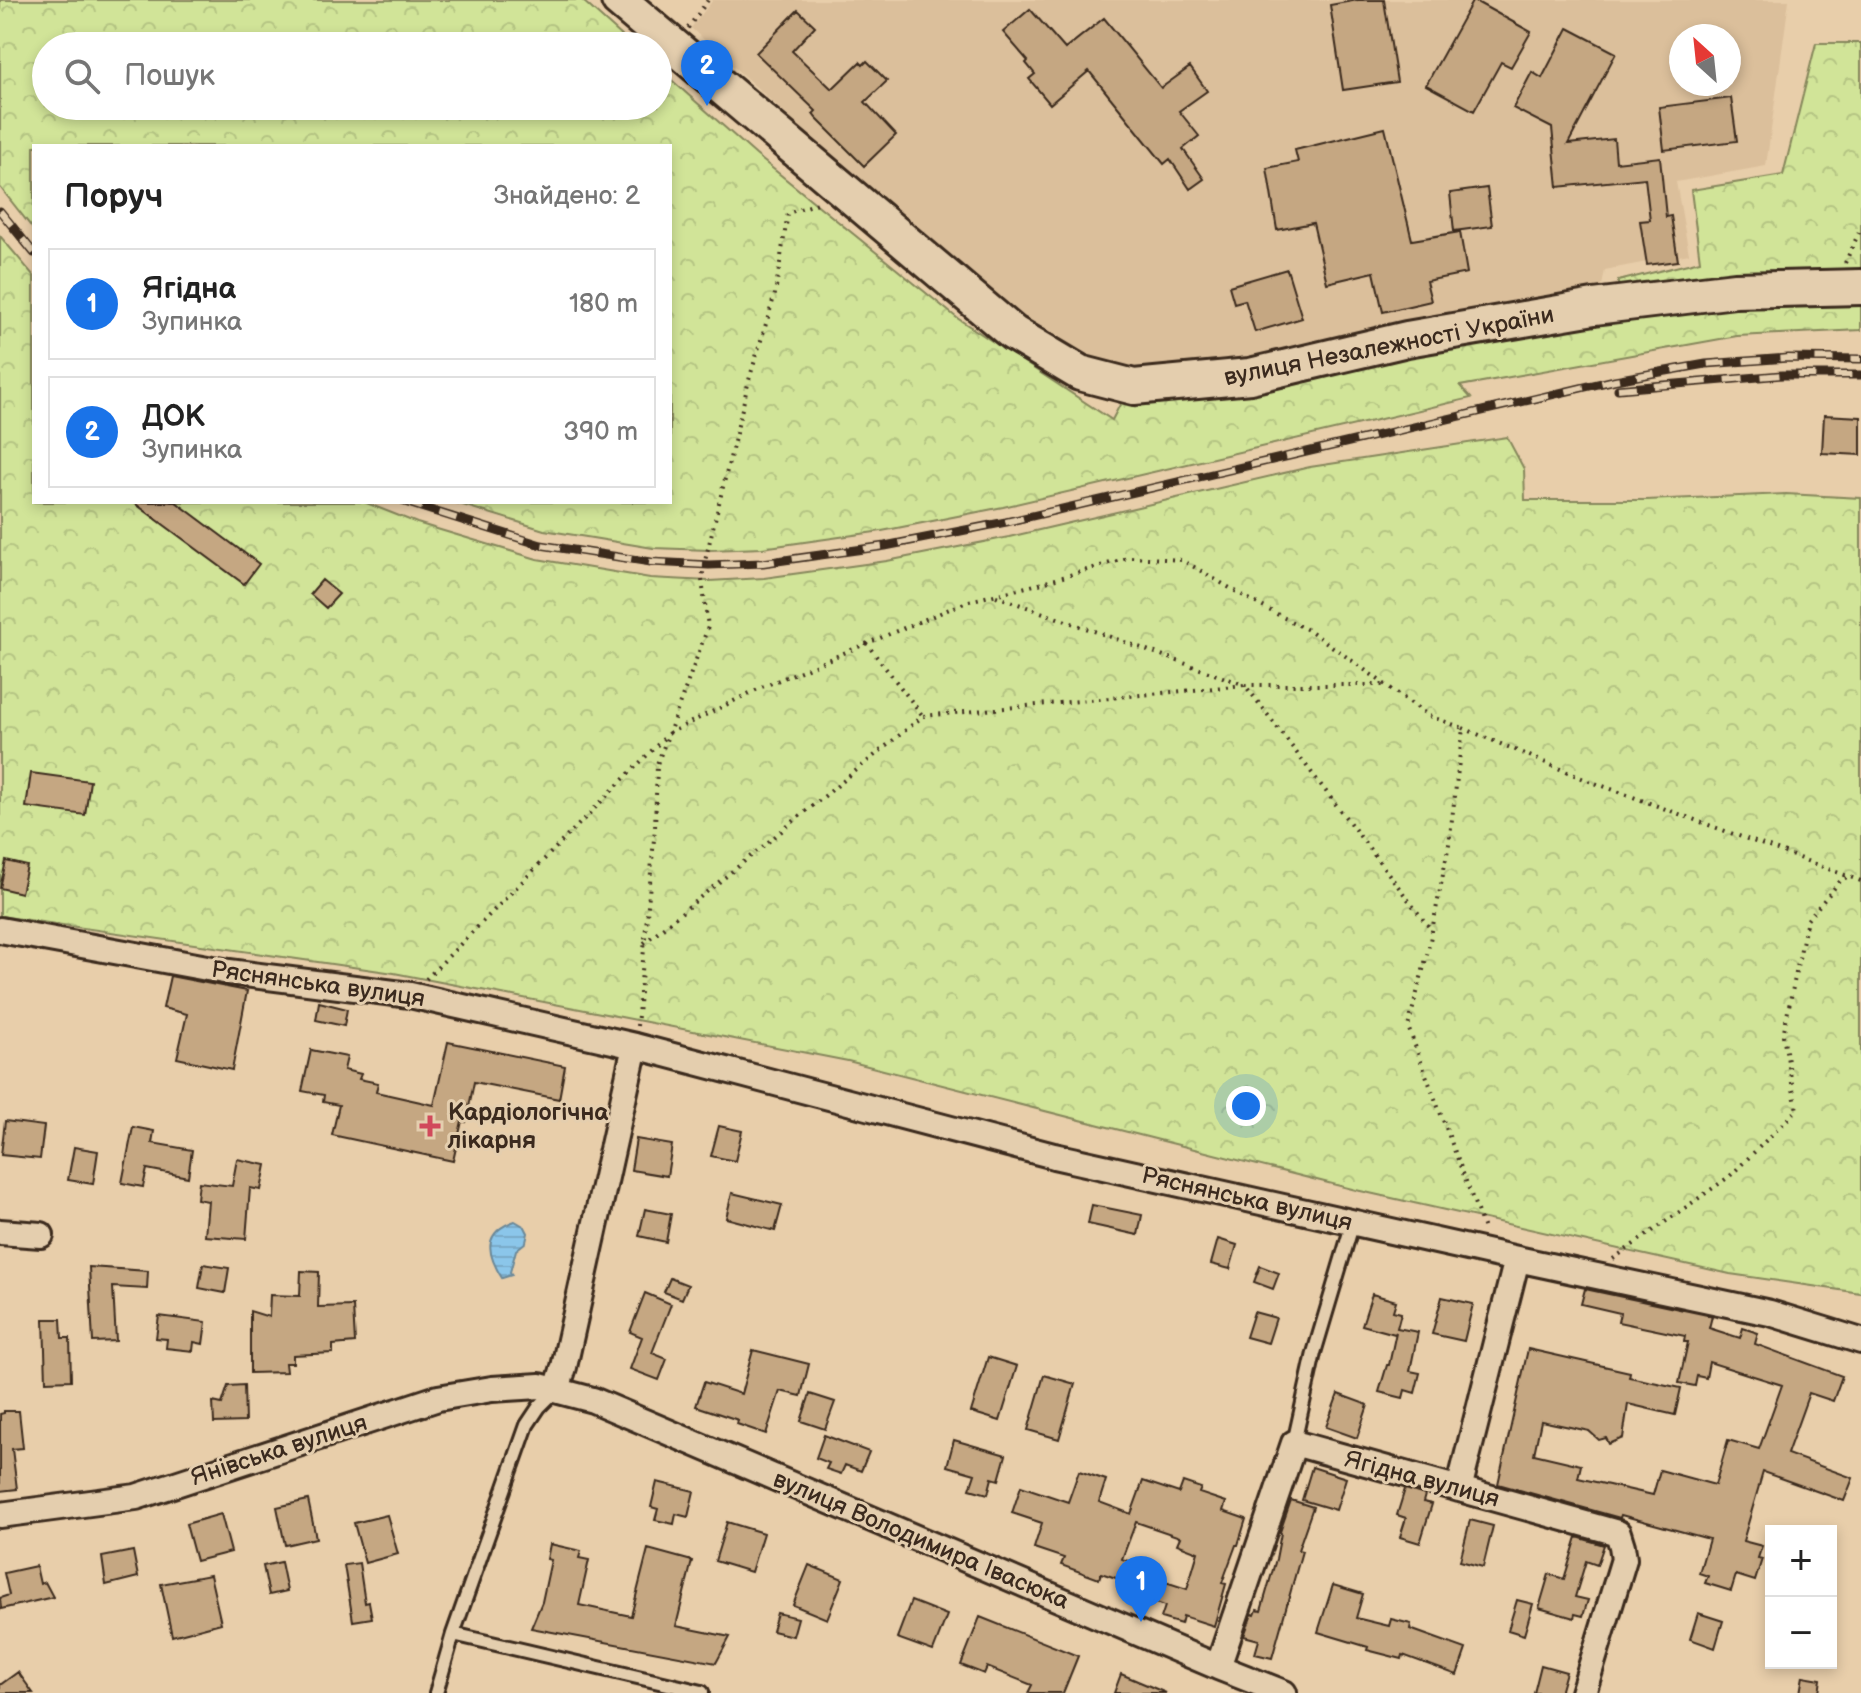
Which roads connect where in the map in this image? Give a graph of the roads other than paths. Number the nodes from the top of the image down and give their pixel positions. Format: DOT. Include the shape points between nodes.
graph roads {
  1 [pos="619,0"];
  2 [pos="657,32"];
  3 [pos="672,45"];
  4 [pos="1853,275"];
  5 [pos="0,930"];
  6 [pos="635,1046"];
  7 [pos="1353,1222"];
  8 [pos="0,1232"];
  9 [pos="41,1235"];
  10 [pos="1517,1259"];
  11 [pos="1861,1341"];
  12 [pos="557,1389"];
  13 [pos="1294,1443"];
  14 [pos="1459,1489"];
  15 [pos="0,1515"];
  16 [pos="453,1634"];
  17 [pos="1218,1667"];
  18 [pos="702,1692"];
  19 [pos="436,1693"];
  20 [pos="1284,1693"];
  21 [pos="1583,1693"];
  1 -- 2 [label="main road, вулиця Незалежності України"];
  3 -- 4 [label="main road, вулиця Незалежності України" via="1013,333 1080,373 1134,387 1250,376 1407,339 1594,307"];
  5 -- 6 [label="street, Ряснянська вулиця" via="229,972 410,995"];
  6 -- 7 [label="street, Ряснянська вулиця" via="1054,1156"];
  6 -- 12 [label="street"];
  7 -- 10 [label="street, Ряснянська вулиця"];
  7 -- 13 [label="lane"];
  8 -- 9 [label="street"];
  10 -- 11 [label="street, Ряснянська вулиця" via="1770,1313"];
  10 -- 14 [label="street"];
  12 -- 15 [label="street, Янівська вулиця" via="492,1389 438,1398 136,1497"];
  12 -- 16 [label="lane" via="527,1425"];
  12 -- 17 [label="street, вулиця Володимира Івасюка"];
  13 -- 14 [label="street, Ягідна вулиця"];
  13 -- 17 [label="street"];
  14 -- 21 [label="street, Ягідна вулиця" via="1618,1533 1624,1559"];
  16 -- 18 [label="lane"];
  16 -- 19 [label="lane"];
  17 -- 20 [label="street, вулиця Володимира Івасюка"];
}
